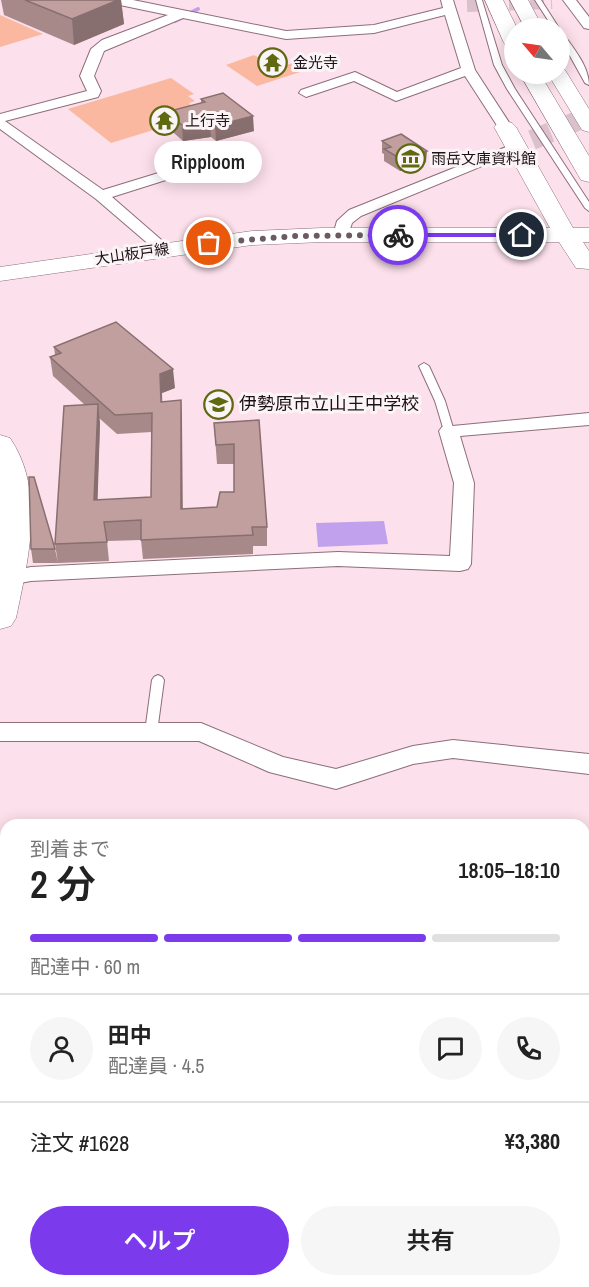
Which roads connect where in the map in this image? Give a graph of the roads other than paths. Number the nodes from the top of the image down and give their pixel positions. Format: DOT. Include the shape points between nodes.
graph roads {
  1 [pos="115,0"];
  2 [pos="494,0"];
  3 [pos="519,0"];
  4 [pos="538,0"];
  5 [pos="569,1"];
  6 [pos="552,2"];
  7 [pos="473,3"];
  8 [pos="448,5"];
  9 [pos="189,14"];
  10 [pos="529,18"];
  11 [pos="550,18"];
  12 [pos="504,22"];
  13 [pos="589,25"];
  14 [pos="570,49"];
  15 [pos="468,70"];
  16 [pos="589,83"];
  17 [pos="536,84"];
  18 [pos="564,84"];
  19 [pos="306,93"];
  20 [pos="2,122"];
  21 [pos="589,126"];
  22 [pos="505,127"];
  23 [pos="524,144"];
  24 [pos="183,170"];
  25 [pos="589,175"];
  26 [pos="101,196"];
  27 [pos="589,208"];
  28 [pos="565,234"];
  29 [pos="341,235"];
  30 [pos="589,235"];
  31 [pos="165,250"];
  32 [pos="587,265"];
  33 [pos="0,274"];
  34 [pos="424,366"];
  35 [pos="589,419"];
  36 [pos="449,431"];
  37 [pos="3,462"];
  38 [pos="5,578"];
  39 [pos="0,618"];
  40 [pos="158,680"];
  41 [pos="0,732"];
  42 [pos="151,732"];
  43 [pos="589,764"];
  1 -- 9 [label="street"];
  2 -- 12 [label="main road"];
  3 -- 10 [label="main road"];
  4 -- 11 [label="lane"];
  5 -- 6 [label="street"];
  5 -- 13 [label="street"];
  7 -- 8 [label="street"];
  7 -- 27 [label="lane" via="511,89"];
  8 -- 9 [label="street" via="374,28 308,35 272,33"];
  8 -- 15 [label="street"];
  9 -- 20 [label="street" via="107,42 98,49 87,76 93,94"];
  14 -- 16 [label="lane"];
  15 -- 19 [label="street" via="396,97 355,76"];
  15 -- 22 [label="street"];
  17 -- 25 [label="main road"];
  18 -- 21 [label="main road"];
  20 -- 26 [label="street"];
  22 -- 23 [label="main road"];
  23 -- 28 [label="main road"];
  23 -- 29 [label="street" via="355,213 345,221"];
  24 -- 26 [label="street"];
  26 -- 31 [label="street"];
  28 -- 29 [label="main road, 大山板戸線"];
  28 -- 30 [label="main road, 大山板戸線"];
  28 -- 32 [label="main road"];
  29 -- 31 [label="main road, 大山板戸線" via="252,238"];
  31 -- 33 [label="main road, 大山板戸線"];
  34 -- 36 [label="lane"];
  35 -- 36 [label="street"];
  36 -- 38 [label="street" via="464,483 460,564 338,559"];
  37 -- 38 [label="main road" via="17,516"];
  38 -- 39 [label="main road"];
  40 -- 42 [label="lane"];
  41 -- 42 [label="street"];
  42 -- 43 [label="street" via="201,732 278,765 336,779 413,755 453,749"];
}
